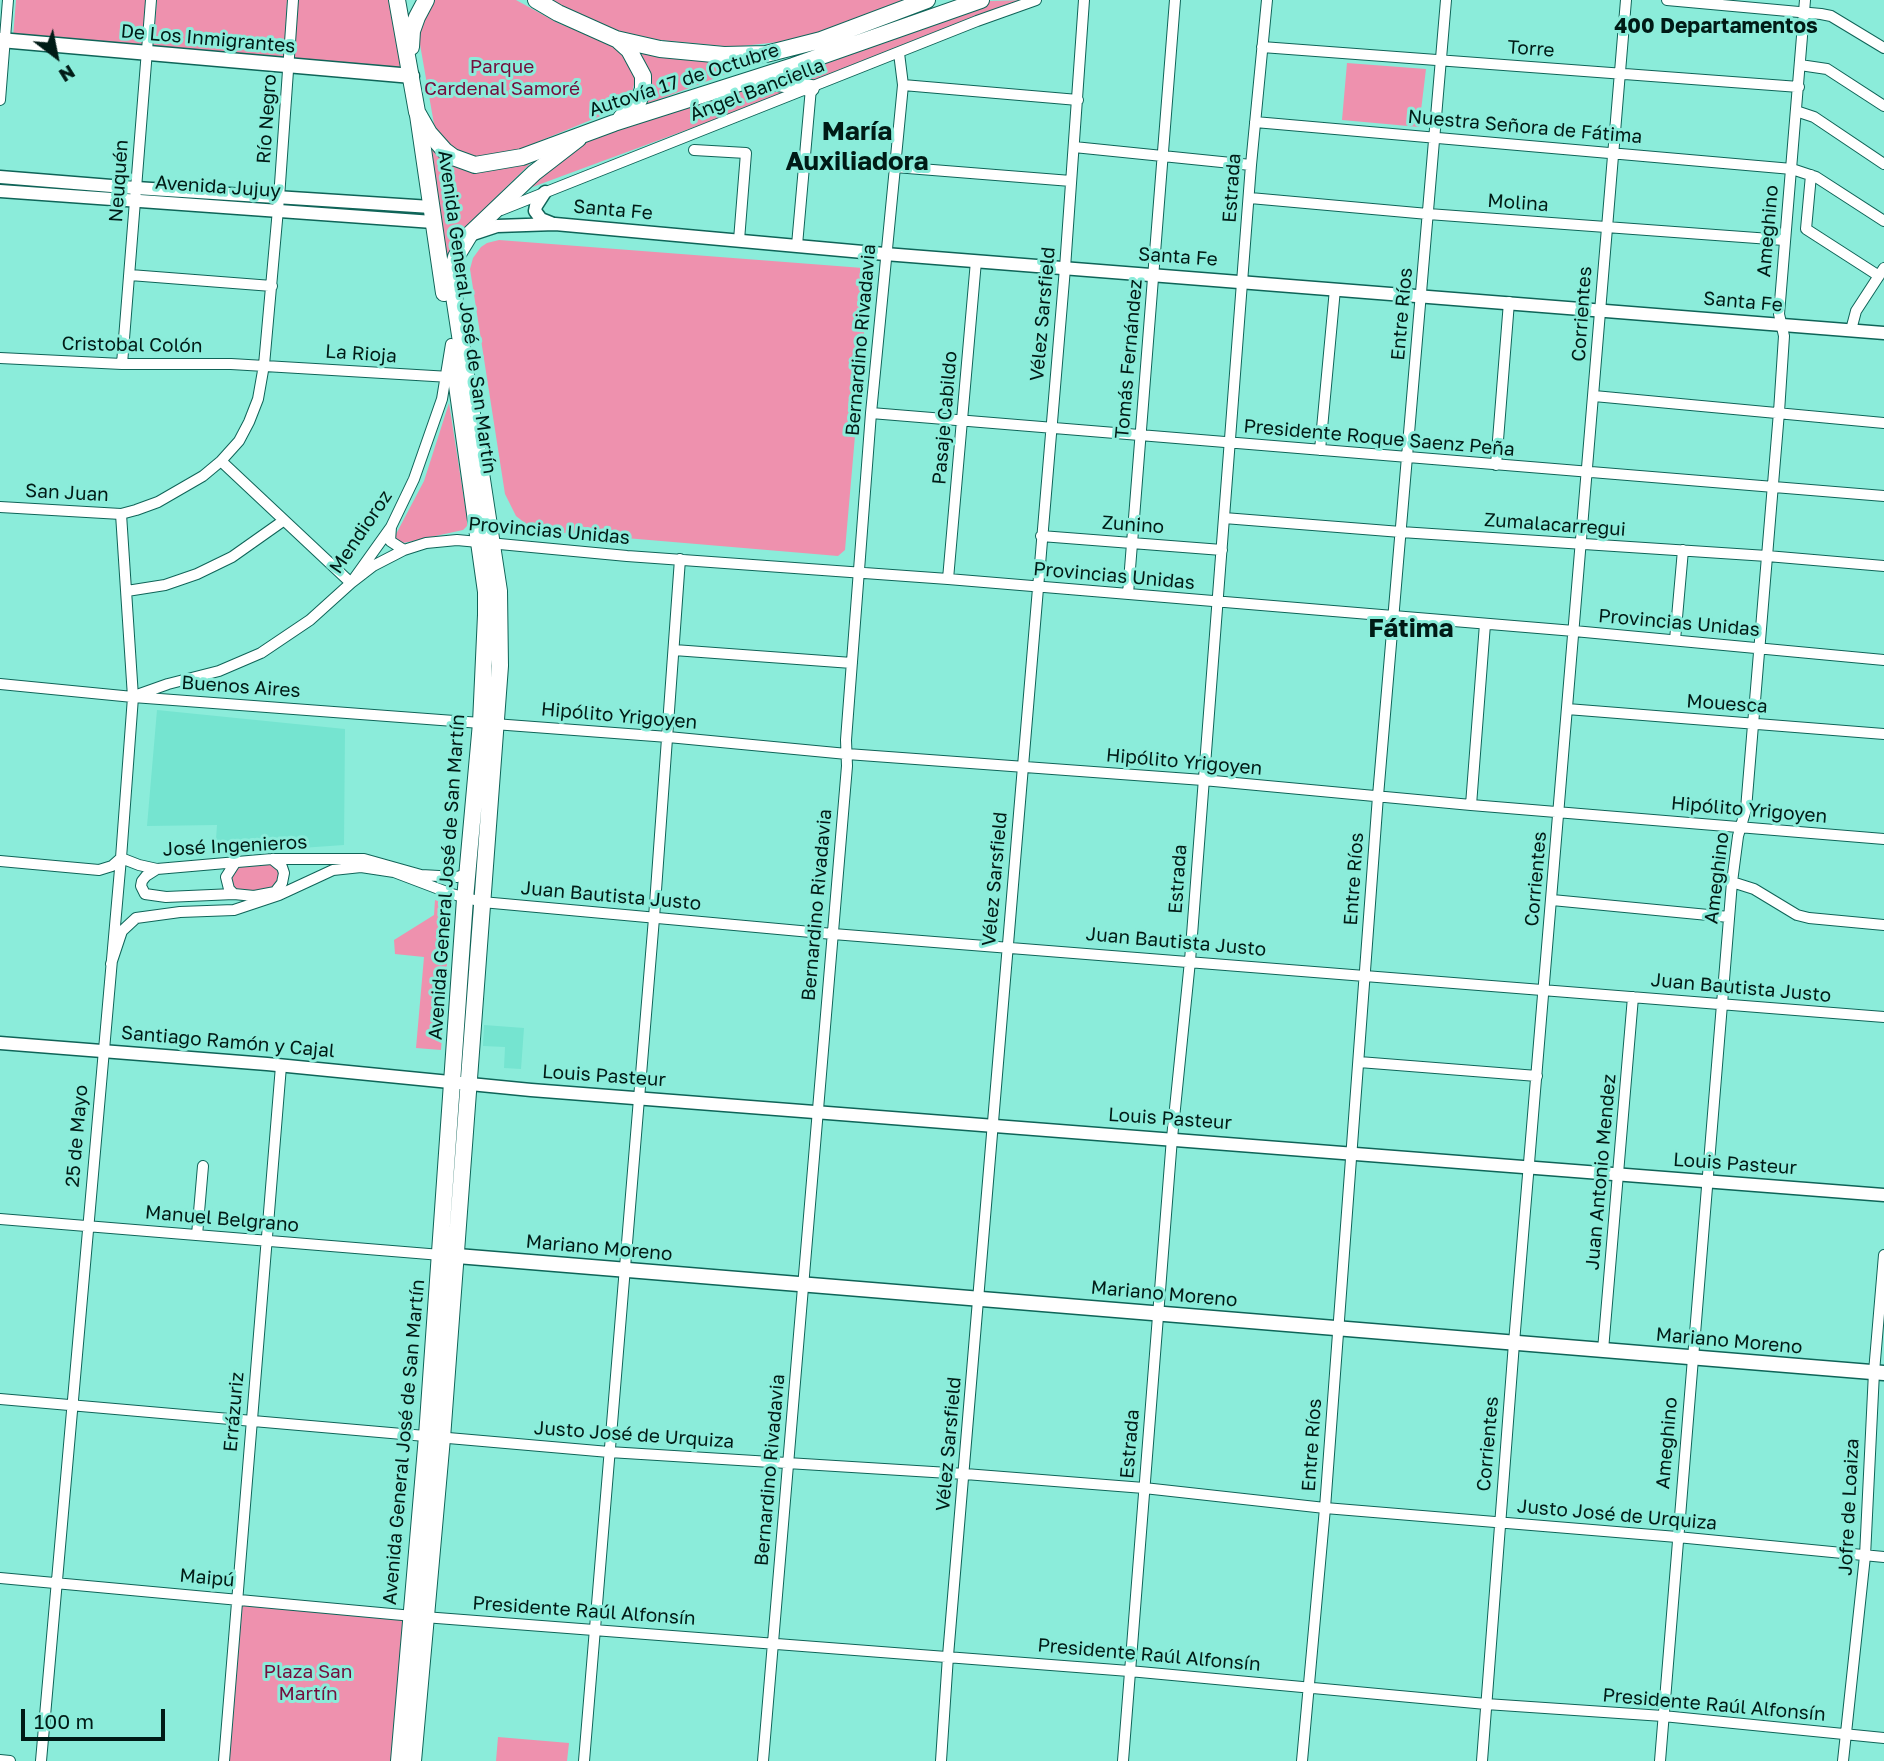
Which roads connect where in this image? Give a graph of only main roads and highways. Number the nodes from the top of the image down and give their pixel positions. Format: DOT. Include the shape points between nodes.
graph roads {
  1 [pos="397,0"];
  2 [pos="426,0"];
  3 [pos="536,0"];
  4 [pos="927,0"];
  5 [pos="981,0"];
  6 [pos="616,39"];
  7 [pos="2,40"];
  8 [pos="412,75"];
  9 [pos="730,86"];
  10 [pos="811,88"];
  11 [pos="417,112"];
  12 [pos="614,123"];
  13 [pos="579,138"];
  14 [pos="485,542"];
  15 [pos="488,723"];
  16 [pos="460,1083"];
  17 [pos="448,1255"];
  18 [pos="1879,1373"];
  19 [pos="418,1617"];
  20 [pos="399,1761"];
  21 [pos="413,1761"];
  1 -- 8 [label="main road, Avenida General José de San Martín"];
  2 -- 8 [label="main road" via="412,31"];
  3 -- 6 [label="main road, Autovía 17 de Octubre"];
  4 -- 6 [label="main road, Autovía 17 de Octubre" via="821,40 766,54 699,54"];
  5 -- 9 [label="main road, Autovía 17 de Octubre"];
  6 -- 12 [label="main road" via="637,61 643,89 633,108"];
  7 -- 8 [label="main road, De Los Inmigrantes"];
  8 -- 11 [label="main road, Avenida General José de San Martín"];
  9 -- 10 [label="main road" via="778,83"];
  9 -- 12 [label="main road, Autovía 17 de Octubre"];
  11 -- 13 [label="main road, Autovía 17 de Octubre" via="445,151 475,165 522,158"];
  11 -- 14 [label="main road, Avenida General José de San Martín" via="451,344 451,377"];
  12 -- 13 [label="main road, Autovía 17 de Octubre"];
  13 -- 14 [label="main road, Avenida General José de San Martín" via="470,234 456,257 452,278"];
  14 -- 15 [label="main road, Avenida General José de San Martín" via="499,591 500,614 500,666"];
  15 -- 16 [label="main road, Avenida General José de San Martín" via="482,902"];
  15 -- 16 [label="main road, Avenida General José de San Martín" via="465,899"];
  16 -- 17 [label="main road, Avenida General José de San Martín"];
  17 -- 18 [label="main road, Mariano Moreno"];
  17 -- 19 [label="main road, Avenida General José de San Martín"];
  19 -- 20 [label="main road, Avenida General José de San Martín"];
  19 -- 21 [label="main road, Avenida General José de San Martín"];
}
